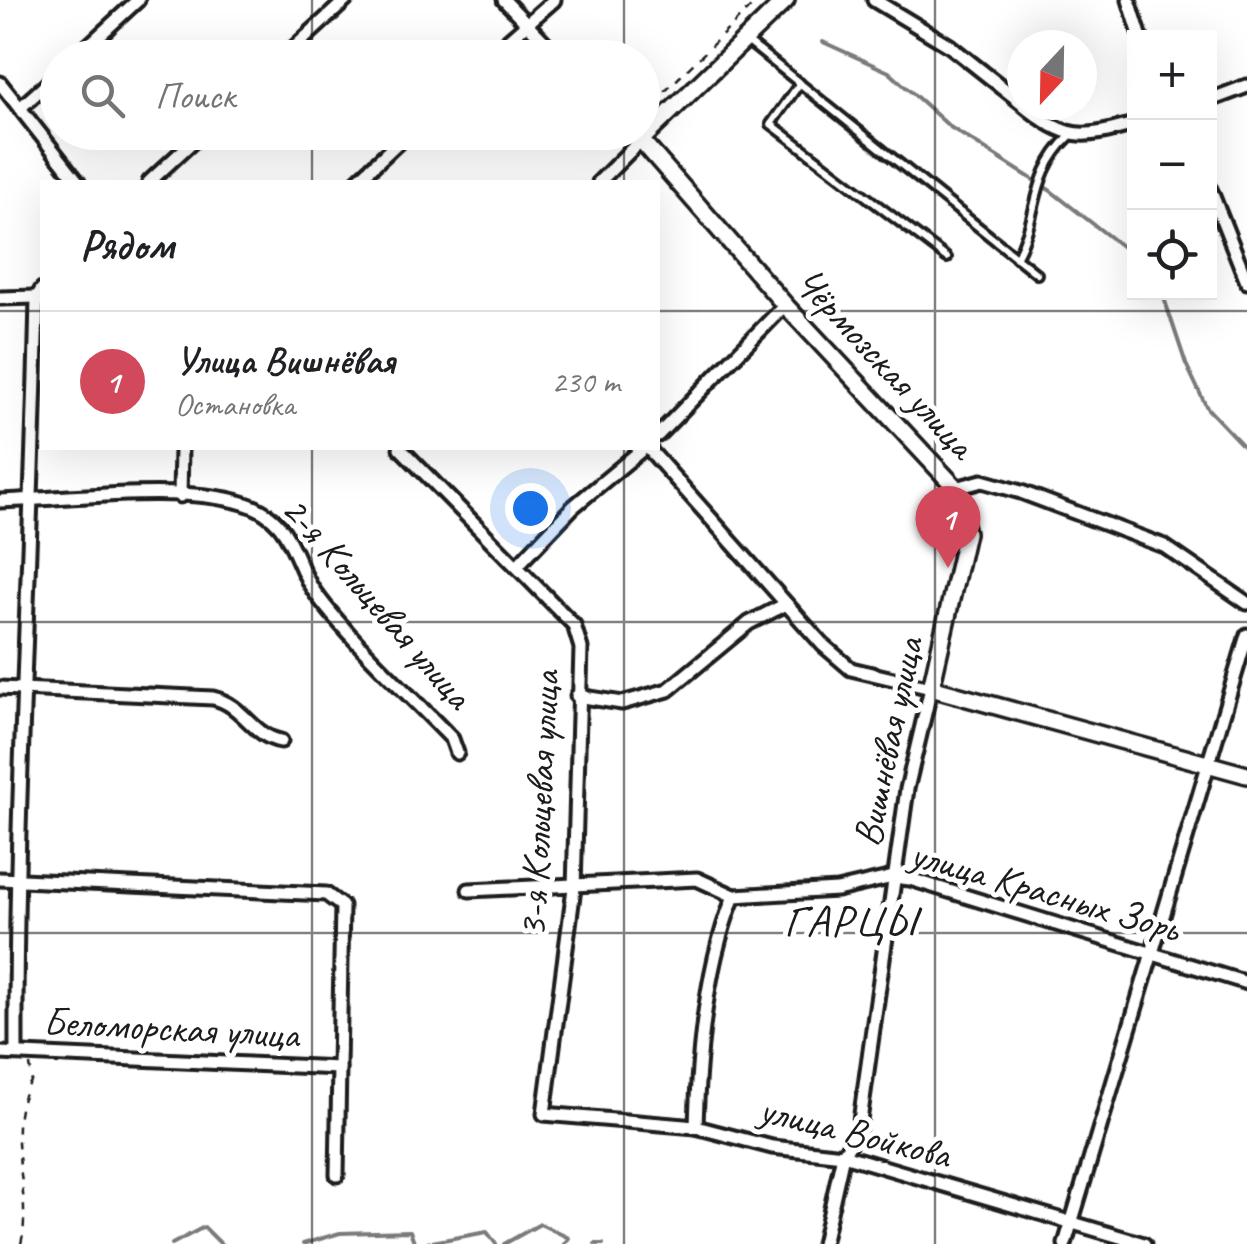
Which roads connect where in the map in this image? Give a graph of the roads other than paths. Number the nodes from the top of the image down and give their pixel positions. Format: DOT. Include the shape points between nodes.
graph roads {
  1 [pos="138,0"];
  2 [pos="346,0"];
  3 [pos="504,0"];
  4 [pos="554,0"];
  5 [pos="874,0"];
  6 [pos="1129,0"];
  7 [pos="775,3"];
  8 [pos="528,25"];
  9 [pos="1138,30"];
  10 [pos="742,37"];
  11 [pos="95,40"];
  12 [pos="303,40"];
  13 [pos="510,40"];
  14 [pos="543,40"];
  15 [pos="0,83"];
  16 [pos="800,83"];
  17 [pos="1247,86"];
  18 [pos="40,90"];
  19 [pos="1007,91"];
  20 [pos="1217,97"];
  21 [pos="20,108"];
  22 [pos="660,114"];
  23 [pos="1042,120"];
  24 [pos="1127,126"];
  25 [pos="40,134"];
  26 [pos="1070,136"];
  27 [pos="53,150"];
  28 [pos="184,150"];
  29 [pos="390,150"];
  30 [pos="625,150"];
  31 [pos="649,150"];
  32 [pos="76,180"];
  33 [pos="152,180"];
  34 [pos="358,180"];
  35 [pos="601,180"];
  36 [pos="1217,207"];
  37 [pos="947,258"];
  38 [pos="1016,258"];
  39 [pos="1037,274"];
  40 [pos="1247,282"];
  41 [pos="40,293"];
  42 [pos="0,298"];
  43 [pos="784,305"];
  44 [pos="660,432"];
  45 [pos="181,450"];
  46 [pos="402,450"];
  47 [pos="643,450"];
  48 [pos="648,450"];
  49 [pos="956,488"];
  50 [pos="180,496"];
  51 [pos="34,500"];
  52 [pos="0,501"];
  53 [pos="517,566"];
  54 [pos="1247,603"];
  55 [pos="786,604"];
  56 [pos="1247,635"];
  57 [pos="0,688"];
  58 [pos="931,688"];
  59 [pos="24,689"];
  60 [pos="578,696"];
  61 [pos="282,741"];
  62 [pos="457,753"];
  63 [pos="1209,763"];
  64 [pos="1247,775"];
  65 [pos="893,877"];
  66 [pos="0,878"];
  67 [pos="15,878"];
  68 [pos="574,888"];
  69 [pos="468,890"];
  70 [pos="734,896"];
  71 [pos="1153,954"];
  72 [pos="1247,983"];
  73 [pos="16,1052"];
  74 [pos="0,1054"];
  75 [pos="339,1068"];
  76 [pos="544,1114"];
  77 [pos="696,1127"];
  78 [pos="844,1155"];
  79 [pos="337,1175"];
  80 [pos="1071,1224"];
  81 [pos="822,1244"];
  82 [pos="1064,1244"];
  83 [pos="1144,1244"];
  1 -- 11 [label="street"];
  2 -- 12 [label="street"];
  3 -- 8 [label="street"];
  4 -- 8 [label="street"];
  5 -- 19 [label="street" via="950,46"];
  6 -- 9 [label="street"];
  7 -- 10 [label="street"];
  8 -- 13 [label="street"];
  8 -- 14 [label="street"];
  10 -- 16 [label="lane"];
  10 -- 22 [label="street"];
  15 -- 21 [label="street"];
  16 -- 37 [label="lane" via="771,124"];
  16 -- 38 [label="lane"];
  17 -- 20 [label="street"];
  18 -- 21 [label="street"];
  21 -- 25 [label="street"];
  23 -- 26 [label="street"];
  24 -- 26 [label="street"];
  26 -- 38 [label="lane" via="1048,156"];
  27 -- 32 [label="street"];
  28 -- 33 [label="street"];
  29 -- 34 [label="street"];
  30 -- 35 [label="street"];
  31 -- 43 [label="street, Чёрмозская улица"];
  36 -- 40 [label="street"];
  38 -- 39 [label="lane"];
  41 -- 42 [label="street"];
  41 -- 51 [label="street"];
  43 -- 44 [label="street"];
  43 -- 49 [label="street, Чёрмозская улица"];
  45 -- 50 [label="street"];
  46 -- 53 [label="street, 3-я Кольцевая улица"];
  47 -- 53 [label="street" via="573,506"];
  48 -- 55 [label="street"];
  49 -- 54 [label="street, Чёрмозская улица" via="982,481 1022,492 1164,546"];
  49 -- 58 [label="street, Вишнёвая улица" via="966,534"];
  50 -- 51 [label="street, 2-я Кольцевая улица"];
  50 -- 62 [label="street, 2-я Кольцевая улица" via="245,503 269,518 294,542 314,592 452,738"];
  51 -- 52 [label="street, 2-я Кольцевая улица"];
  51 -- 59 [label="street"];
  53 -- 60 [label="street, 3-я Кольцевая улица" via="574,625 581,648"];
  55 -- 58 [label="street" via="850,669"];
  55 -- 60 [label="street" via="748,623 668,690 622,704"];
  56 -- 63 [label="street"];
  57 -- 59 [label="street"];
  58 -- 63 [label="street"];
  58 -- 65 [label="street, Вишнёвая улица"];
  59 -- 61 [label="street" via="213,698 239,708 267,739"];
  59 -- 67 [label="street"];
  60 -- 68 [label="street, 3-я Кольцевая улица"];
  63 -- 64 [label="street"];
  63 -- 71 [label="street"];
  65 -- 70 [label="street, улица Красных Зорь" via="837,890"];
  65 -- 71 [label="street, улица Красных Зорь"];
  65 -- 78 [label="street, Вишнёвая улица" via="858,1128"];
  66 -- 67 [label="street"];
  67 -- 73 [label="street"];
  67 -- 75 [label="street" via="326,894 342,906"];
  68 -- 69 [label="street, улица Красных Зорь"];
  68 -- 70 [label="street, улица Красных Зорь" via="697,878"];
  68 -- 76 [label="street, 3-я Кольцевая улица"];
  70 -- 77 [label="street" via="708,1010"];
  71 -- 72 [label="street, улица Красных Зорь"];
  71 -- 80 [label="street"];
  73 -- 74 [label="street, Беломорская улица"];
  73 -- 75 [label="street, Беломорская улица"];
  75 -- 79 [label="street"];
  76 -- 77 [label="street, улица Войкова"];
  77 -- 78 [label="street, улица Войкова"];
  78 -- 80 [label="street, улица Войкова"];
  78 -- 81 [label="street, Вишнёвая улица"];
  80 -- 82 [label="street"];
  80 -- 83 [label="street, улица Войкова"];
}
